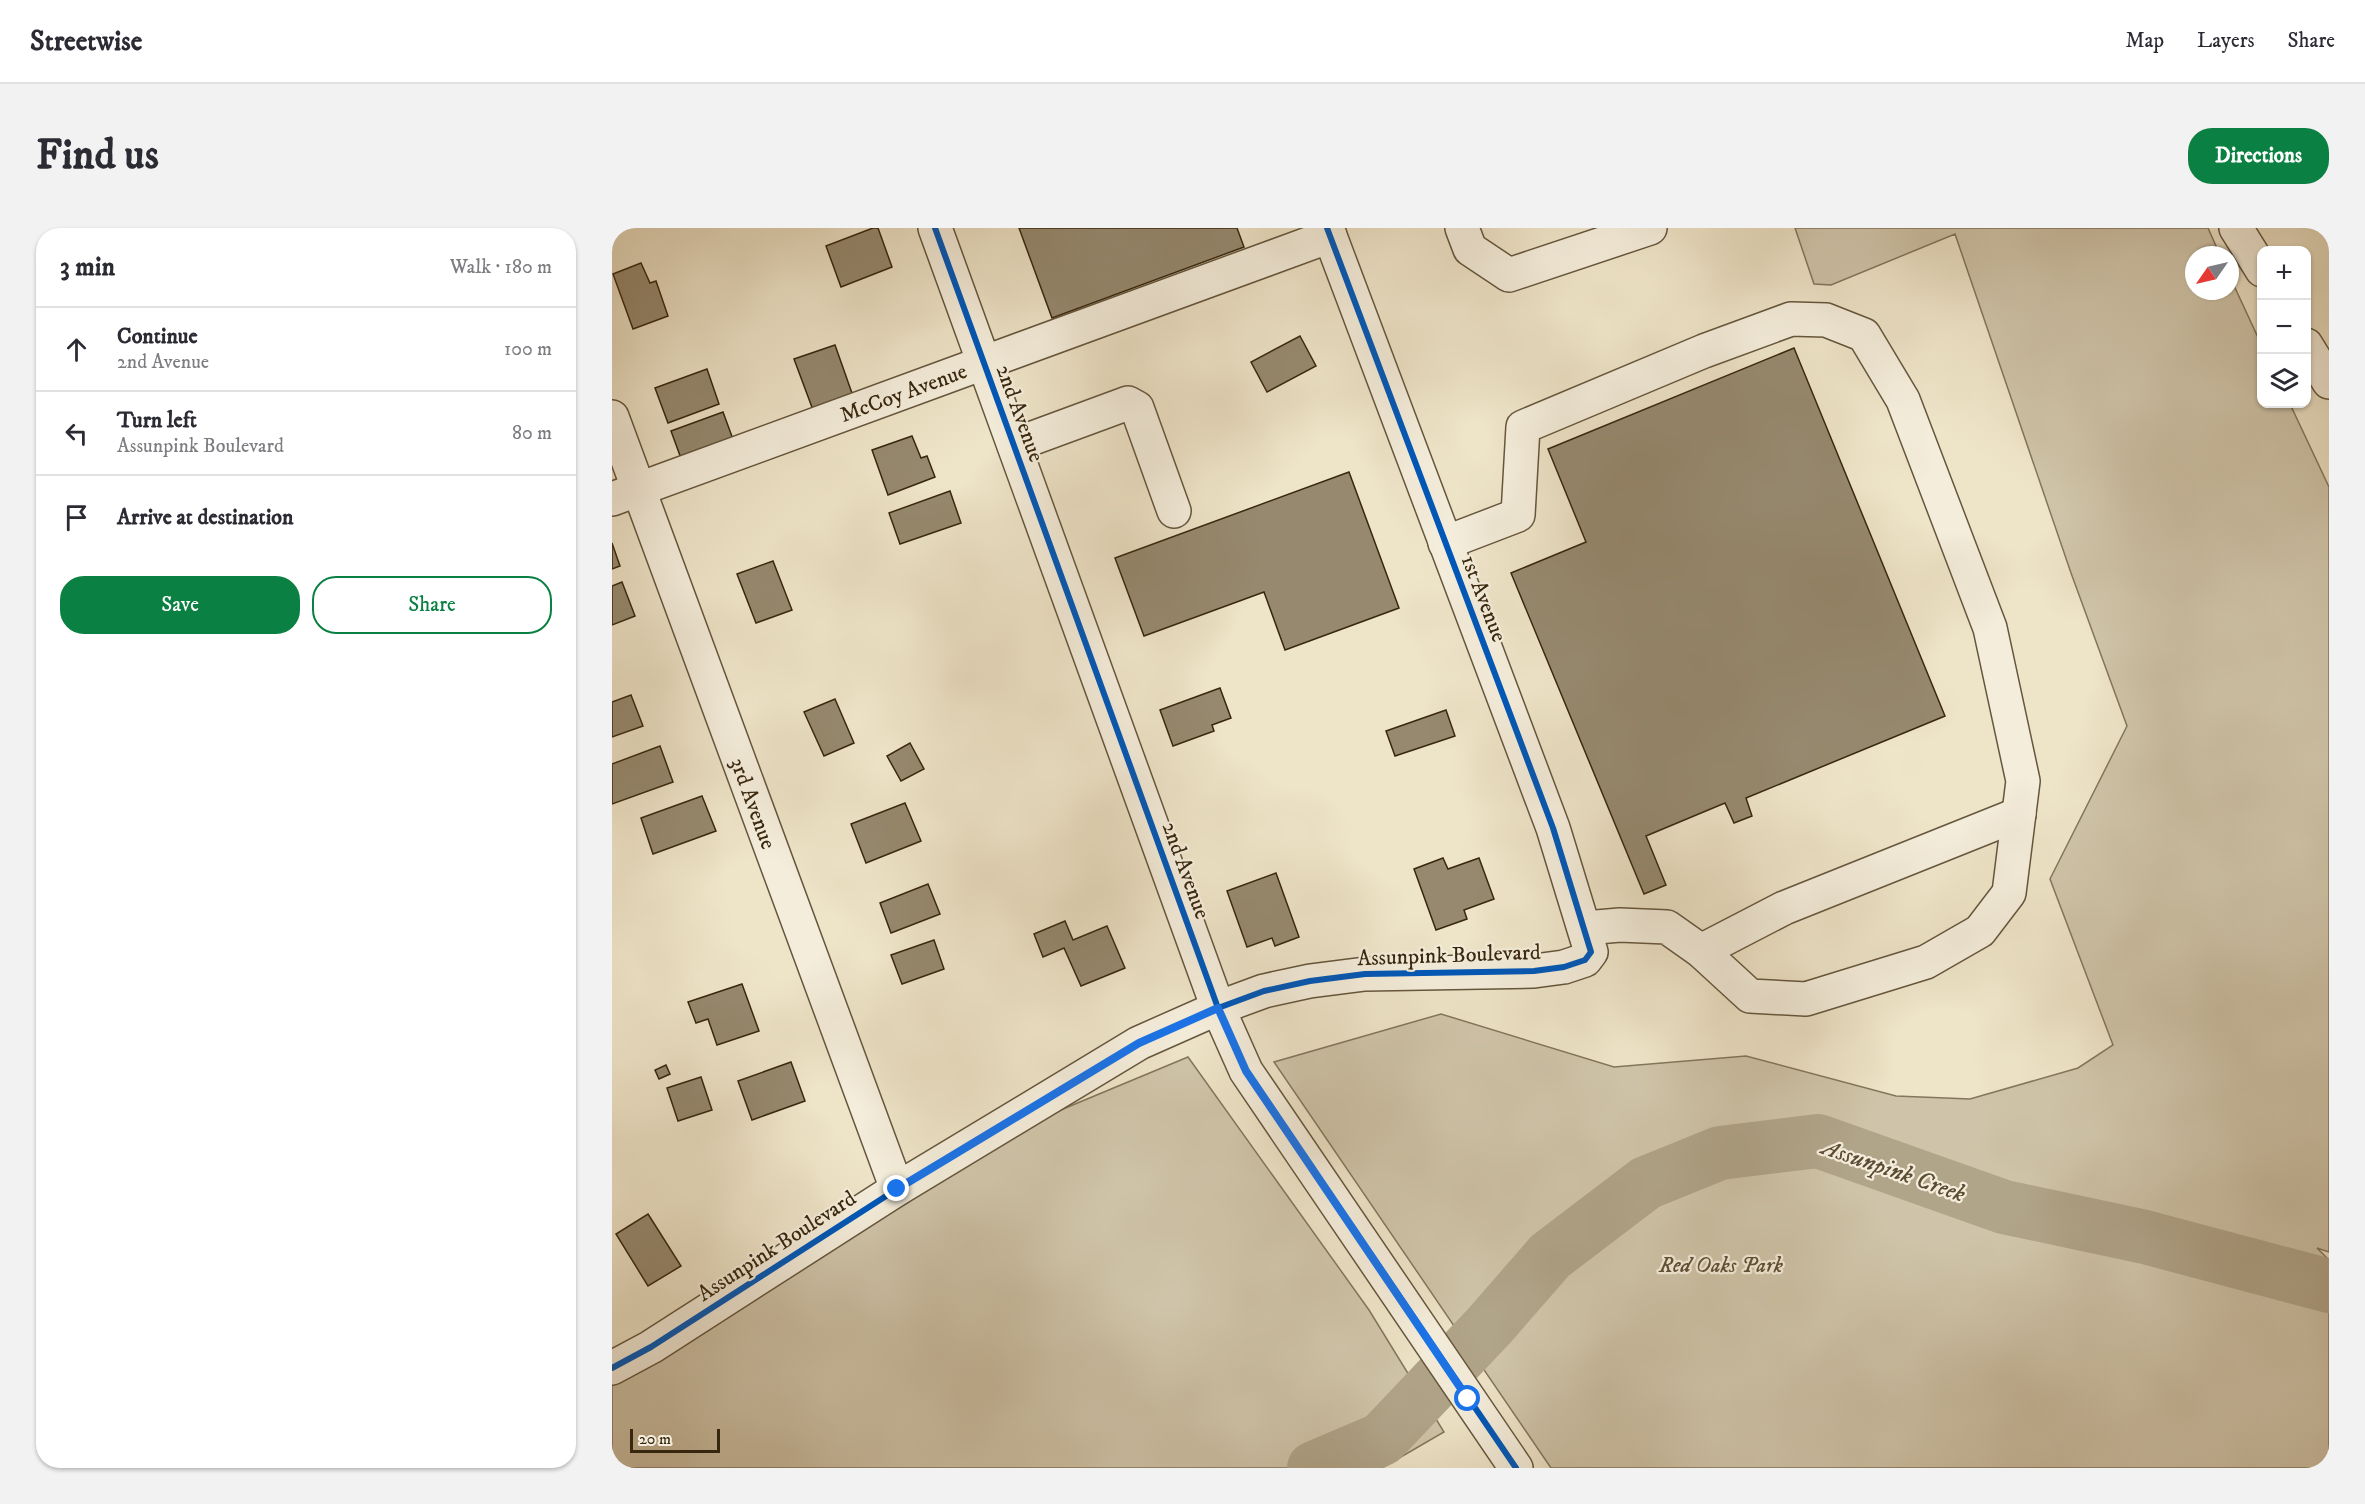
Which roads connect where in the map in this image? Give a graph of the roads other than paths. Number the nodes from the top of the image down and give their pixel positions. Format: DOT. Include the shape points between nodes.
graph roads {
  1 [pos="935,228"];
  2 [pos="1462,228"];
  3 [pos="1650,228"];
  4 [pos="2236,228"];
  5 [pos="1328,232"];
  6 [pos="2257,262"];
  7 [pos="2311,352"];
  8 [pos="984,363"];
  9 [pos="2329,382"];
  10 [pos="612,417"];
  11 [pos="1014,445"];
  12 [pos="625,493"];
  13 [pos="1174,511"];
  14 [pos="1445,543"];
  15 [pos="2019,814"];
  16 [pos="1585,928"];
  17 [pos="1701,951"];
  18 [pos="1564,967"];
  19 [pos="1218,1008"];
  20 [pos="897,1189"];
  21 [pos="612,1368"];
  22 [pos="1516,1468"];
  1 -- 8 [label="street, 2nd Avenue"];
  2 -- 3 [label="street" via="1470,249 1509,275"];
  4 -- 6 [label="street"];
  5 -- 8 [label="street, McCoy Avenue"];
  5 -- 14 [label="street, 1st Avenue"];
  7 -- 9 [label="street"];
  8 -- 11 [label="street, 2nd Avenue"];
  8 -- 12 [label="street, McCoy Avenue"];
  10 -- 12 [label="street, 3rd Avenue"];
  11 -- 13 [label="street" via="1128,403 1137,408"];
  11 -- 19 [label="street, 2nd Avenue"];
  12 -- 20 [label="street, 3rd Avenue"];
  14 -- 15 [label="street" via="1518,515 1523,427 1791,319 1826,320 1864,335 1903,400 1990,628 2024,781"];
  14 -- 16 [label="street, 1st Avenue" via="1552,828"];
  15 -- 17 [label="street" via="1785,908"];
  15 -- 17 [label="street" via="2009,893 1980,931 1926,962 1806,999 1784,998 1750,996"];
  16 -- 17 [label="street" via="1667,927"];
  16 -- 18 [label="street, 1st Avenue" via="1591,951 1585,960"];
  18 -- 19 [label="street, Assunpink Boulevard" via="1365,974 1264,991"];
  19 -- 20 [label="street, Assunpink Boulevard" via="1139,1043"];
  19 -- 22 [label="street, 2nd Avenue" via="1246,1071"];
  20 -- 21 [label="street, Assunpink Boulevard"];
}
